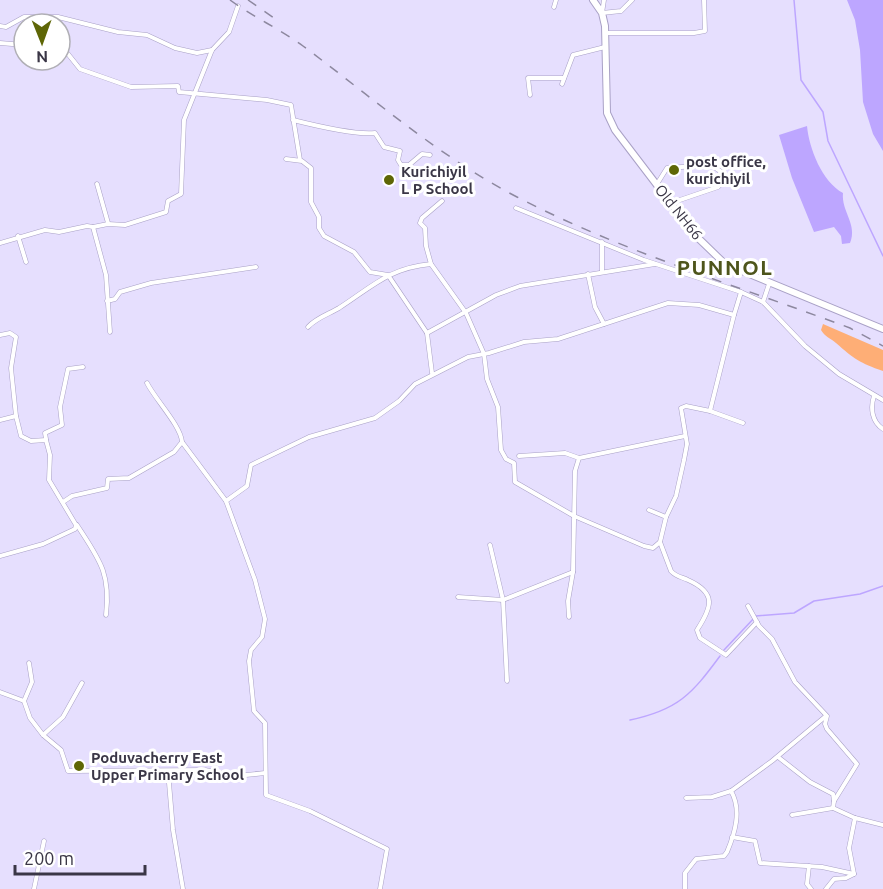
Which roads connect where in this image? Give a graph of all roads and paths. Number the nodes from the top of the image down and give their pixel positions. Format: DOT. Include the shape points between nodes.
graph roads {
  1 [pos="556,0"];
  2 [pos="593,0"];
  3 [pos="604,0"];
  4 [pos="632,0"];
  5 [pos="704,0"];
  6 [pos="238,6"];
  7 [pos="554,7"];
  8 [pos="602,13"];
  9 [pos="0,26"];
  10 [pos="605,33"];
  11 [pos="605,46"];
  12 [pos="212,50"];
  13 [pos="72,59"];
  14 [pos="564,78"];
  15 [pos="561,84"];
  16 [pos="196,94"];
  17 [pos="530,95"];
  18 [pos="292,120"];
  19 [pos="430,154"];
  20 [pos="286,159"];
  21 [pos="300,160"];
  22 [pos="97,184"];
  23 [pos="657,184"];
  24 [pos="442,201"];
  25 [pos="671,203"];
  26 [pos="516,208"];
  27 [pos="108,224"];
  28 [pos="93,228"];
  29 [pos="18,236"];
  30 [pos="602,242"];
  31 [pos="0,243"];
  32 [pos="26,262"];
  33 [pos="431,264"];
  34 [pos="655,264"];
  35 [pos="256,267"];
  36 [pos="602,272"];
  37 [pos="588,274"];
  38 [pos="388,275"];
  39 [pos="769,284"];
  40 [pos="741,292"];
  41 [pos="107,301"];
  42 [pos="763,302"];
  43 [pos="466,313"];
  44 [pos="734,315"];
  45 [pos="604,324"];
  46 [pos="308,327"];
  47 [pos="883,329"];
  48 [pos="110,332"];
  49 [pos="427,333"];
  50 [pos="0,335"];
  51 [pos="484,354"];
  52 [pos="83,367"];
  53 [pos="432,373"];
  54 [pos="147,383"];
  55 [pos="874,396"];
  56 [pos="883,400"];
  57 [pos="710,411"];
  58 [pos="16,416"];
  59 [pos="0,420"];
  60 [pos="742,423"];
  61 [pos="883,429"];
  62 [pos="685,436"];
  63 [pos="46,440"];
  64 [pos="182,442"];
  65 [pos="519,456"];
  66 [pos="579,458"];
  67 [pos="226,501"];
  68 [pos="63,502"];
  69 [pos="649,510"];
  70 [pos="574,516"];
  71 [pos="666,517"];
  72 [pos="76,525"];
  73 [pos="660,542"];
  74 [pos="490,545"];
  75 [pos="0,556"];
  76 [pos="573,572"];
  77 [pos="458,597"];
  78 [pos="503,600"];
  79 [pos="748,606"];
  80 [pos="106,615"];
  81 [pos="568,617"];
  82 [pos="755,619"];
  83 [pos="29,663"];
  84 [pos="507,681"];
  85 [pos="82,683"];
  86 [pos="0,692"];
  87 [pos="24,701"];
  88 [pos="826,716"];
  89 [pos="43,735"];
  90 [pos="778,757"];
  91 [pos="168,771"];
  92 [pos="265,773"];
  93 [pos="731,790"];
  94 [pos="686,798"];
  95 [pos="834,801"];
  96 [pos="833,808"];
  97 [pos="792,815"];
  98 [pos="855,818"];
  99 [pos="883,825"];
  100 [pos="732,837"];
  101 [pos="44,841"];
  102 [pos="809,866"];
  103 [pos="854,874"];
  104 [pos="34,889"];
  105 [pos="183,889"];
  106 [pos="380,889"];
  107 [pos="685,889"];
  108 [pos="811,889"];
  109 [pos="826,889"];
  1 -- 7 [label="street"];
  2 -- 8 [label="main road, Old NH66"];
  3 -- 8 [label="street"];
  4 -- 8 [label="street" via="621,10"];
  5 -- 10 [label="street" via="705,31"];
  6 -- 12 [label="street" via="230,32"];
  8 -- 10 [label="main road, Old NH66"];
  9 -- 12 [label="street" via="6,27 24,17 58,16 118,32 147,35 197,53"];
  10 -- 11 [label="main road, Old NH66"];
  11 -- 14 [label="street" via="573,55"];
  11 -- 23 [label="main road, Old NH66" via="607,113 615,130"];
  12 -- 16 [label="street"];
  13 -- 16 [label="street" via="80,69 131,87 178,86 179,92"];
  14 -- 15 [label="street"];
  14 -- 17 [label="street" via="528,78"];
  16 -- 18 [label="street" via="285,103 291,105"];
  16 -- 27 [label="street" via="184,120 181,194 168,201 166,212 125,225"];
  18 -- 19 [label="street" via="375,133 384,147 400,151 401,165"];
  18 -- 21 [label="street"];
  20 -- 21 [label="street"];
  21 -- 38 [label="street" via="310,168 311,202 324,236 354,252 370,272"];
  22 -- 27 [label="street"];
  23 -- 25 [label="main road, Old NH66"];
  23 -- 25 [label="street" via="667,168 711,165 720,171 718,187"];
  24 -- 33 [label="street" via="420,223 425,228"];
  25 -- 39 [label="main road, Old NH66" via="695,235 725,264"];
  26 -- 30 [label="street"];
  27 -- 28 [label="street"];
  28 -- 29 [label="street"];
  28 -- 41 [label="street" via="106,275"];
  29 -- 31 [label="street"];
  29 -- 32 [label="street"];
  30 -- 34 [label="street"];
  30 -- 36 [label="street"];
  33 -- 38 [label="street" via="407,267"];
  33 -- 43 [label="street"];
  34 -- 36 [label="street"];
  34 -- 40 [label="street"];
  35 -- 41 [label="street" via="151,283 120,292"];
  36 -- 37 [label="street"];
  37 -- 43 [label="street" via="520,286"];
  37 -- 45 [label="street" via="595,307"];
  38 -- 46 [label="street"];
  38 -- 49 [label="street"];
  39 -- 42 [label="street"];
  39 -- 47 [label="main road, Old NH66"];
  40 -- 42 [label="street"];
  40 -- 44 [label="street"];
  41 -- 48 [label="street"];
  42 -- 55 [label="street" via="816,356"];
  43 -- 49 [label="street"];
  43 -- 51 [label="street"];
  44 -- 45 [label="street" via="699,305 668,303"];
  44 -- 57 [label="street"];
  45 -- 51 [label="street" via="558,339 524,342"];
  49 -- 53 [label="street"];
  50 -- 58 [label="street" via="10,333 16,337 11,368"];
  51 -- 53 [label="street"];
  51 -- 70 [label="street" via="487,379 498,407 501,450 514,463 515,482"];
  52 -- 63 [label="street" via="68,369 60,407 62,426 45,434"];
  53 -- 67 [label="street" via="375,418 309,437 251,465 248,486"];
  54 -- 64 [label="street" via="171,417"];
  55 -- 56 [label="street"];
  55 -- 61 [label="street" via="871,407"];
  57 -- 60 [label="street"];
  57 -- 62 [label="street" via="683,406"];
  58 -- 59 [label="street"];
  58 -- 63 [label="street" via="21,436"];
  62 -- 66 [label="street"];
  62 -- 71 [label="street" via="680,481"];
  63 -- 68 [label="street" via="49,480"];
  64 -- 67 [label="street"];
  64 -- 68 [label="street" via="174,452 135,476 108,479 107,488"];
  65 -- 66 [label="street" via="565,453"];
  66 -- 70 [label="street"];
  67 -- 92 [label="street" via="265,619 262,637 251,650 249,661 254,711 265,723"];
  68 -- 72 [label="street"];
  69 -- 71 [label="street"];
  70 -- 73 [label="street" via="648,547"];
  70 -- 76 [label="street"];
  71 -- 73 [label="street"];
  72 -- 75 [label="street" via="75,530 44,544"];
  72 -- 80 [label="street" via="107,577"];
  73 -- 82 [label="street" via="671,572 709,596 708,612 697,630 700,638 726,655"];
  74 -- 78 [label="street"];
  76 -- 78 [label="street"];
  76 -- 81 [label="street"];
  77 -- 78 [label="street"];
  78 -- 84 [label="street"];
  79 -- 82 [label="street"];
  82 -- 88 [label="street" via="772,639 795,682"];
  83 -- 87 [label="street" via="32,682"];
  85 -- 89 [label="street" via="63,717"];
  86 -- 87 [label="street"];
  87 -- 89 [label="street" via="30,718"];
  88 -- 90 [label="street"];
  88 -- 95 [label="street" via="827,729 857,764"];
  89 -- 91 [label="street" via="61,750 68,771"];
  90 -- 93 [label="street"];
  90 -- 95 [label="street" via="833,794"];
  91 -- 92 [label="street" via="205,770 236,776"];
  91 -- 105 [label="street"];
  92 -- 106 [label="street" via="266,795 310,811 387,849"];
  93 -- 94 [label="street" via="712,797"];
  93 -- 100 [label="street" via="737,814"];
  95 -- 96 [label="street"];
  96 -- 97 [label="street"];
  96 -- 98 [label="street"];
  98 -- 99 [label="street"];
  98 -- 103 [label="street" via="849,848"];
  100 -- 102 [label="street" via="755,841 760,863"];
  100 -- 107 [label="street" via="723,856 696,859 685,873"];
  101 -- 104 [label="street"];
  102 -- 103 [label="street"];
  102 -- 108 [label="street" via="807,884"];
  103 -- 109 [label="street" via="834,879"];
}
